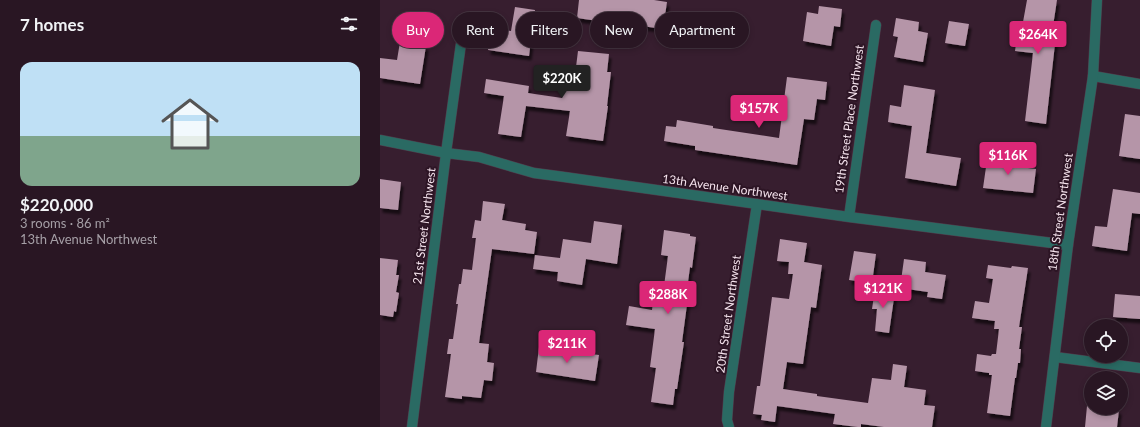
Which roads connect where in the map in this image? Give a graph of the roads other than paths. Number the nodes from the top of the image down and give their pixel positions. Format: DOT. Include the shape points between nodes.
graph roads {
  1 [pos="1097,0"];
  2 [pos="876,25"];
  3 [pos="460,48"];
  4 [pos="1093,76"];
  5 [pos="1140,84"];
  6 [pos="380,140"];
  7 [pos="446,153"];
  8 [pos="757,204"];
  9 [pos="849,217"];
  10 [pos="1068,245"];
  11 [pos="1055,357"];
  12 [pos="1140,368"];
  13 [pos="412,427"];
  14 [pos="729,427"];
  15 [pos="1046,427"];
  1 -- 4 [label="street, 18th Street Northwest"];
  2 -- 9 [label="street, 19th Street Place Northwest"];
  3 -- 7 [label="street, 21st Street Northwest"];
  4 -- 5 [label="street"];
  4 -- 10 [label="street, 18th Street Northwest"];
  6 -- 7 [label="street, 13th Avenue Northwest"];
  7 -- 8 [label="street, 13th Avenue Northwest" via="491,160 534,173"];
  7 -- 13 [label="street, 21st Street Northwest"];
  8 -- 9 [label="street, 13th Avenue Northwest"];
  8 -- 14 [label="street, 20th Street Northwest" via="730,392 727,420"];
  9 -- 10 [label="street, 13th Avenue Northwest"];
  10 -- 11 [label="street, 18th Street Northwest"];
  11 -- 12 [label="street"];
  11 -- 15 [label="street, 18th Street Northwest"];
}
